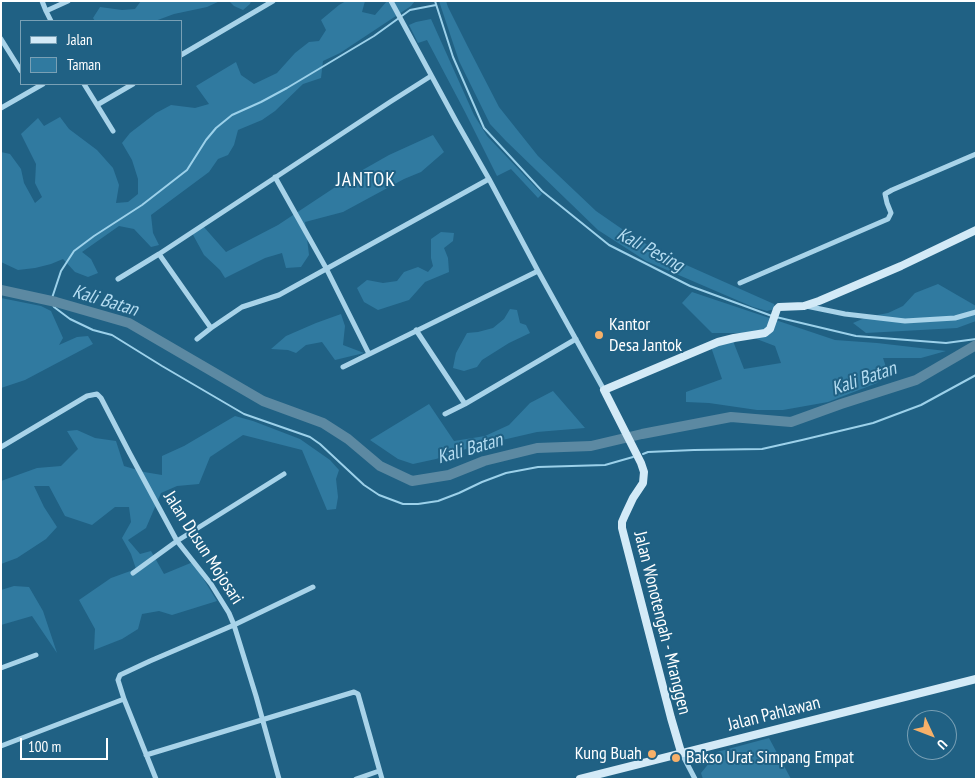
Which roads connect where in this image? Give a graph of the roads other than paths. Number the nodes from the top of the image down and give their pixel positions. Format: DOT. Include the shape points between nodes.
graph roads {
  1 [pos="42,1"];
  2 [pos="68,1"];
  3 [pos="273,1"];
  4 [pos="392,1"];
  5 [pos="46,11"];
  6 [pos="50,20"];
  7 [pos="1,38"];
  8 [pos="182,53"];
  9 [pos="20,69"];
  10 [pos="431,76"];
  11 [pos="30,85"];
  12 [pos="41,85"];
  13 [pos="85,85"];
  14 [pos="131,85"];
  15 [pos="33,90"];
  16 [pos="97,106"];
  17 [pos="1,108"];
  18 [pos="113,131"];
  19 [pos="976,154"];
  20 [pos="276,177"];
  21 [pos="489,179"];
  22 [pos="976,230"];
  23 [pos="160,254"];
  24 [pos="326,268"];
  25 [pos="538,271"];
  26 [pos="118,279"];
  27 [pos="740,283"];
  28 [pos="804,306"];
  29 [pos="976,312"];
  30 [pos="211,328"];
  31 [pos="416,330"];
  32 [pos="196,339"];
  33 [pos="576,339"];
  34 [pos="369,354"];
  35 [pos="343,366"];
  36 [pos="604,390"];
  37 [pos="465,404"];
  38 [pos="445,414"];
  39 [pos="1,447"];
  40 [pos="284,474"];
  41 [pos="177,541"];
  42 [pos="133,574"];
  43 [pos="313,587"];
  44 [pos="234,625"];
  45 [pos="36,654"];
  46 [pos="1,668"];
  47 [pos="976,679"];
  48 [pos="124,699"];
  49 [pos="263,720"];
  50 [pos="1,746"];
  51 [pos="681,752"];
  52 [pos="146,756"];
  53 [pos="379,771"];
  54 [pos="156,779"];
  55 [pos="279,779"];
  56 [pos="356,779"];
  57 [pos="382,779"];
  58 [pos="580,779"];
  59 [pos="695,779"];
  1 -- 5 [label="street"];
  2 -- 5 [label="street"];
  3 -- 8 [label="street"];
  4 -- 10 [label="street"];
  5 -- 6 [label="street"];
  7 -- 9 [label="street"];
  10 -- 20 [label="street"];
  10 -- 21 [label="street"];
  11 -- 15 [label="street"];
  12 -- 15 [label="street"];
  13 -- 16 [label="street"];
  14 -- 16 [label="street"];
  15 -- 17 [label="street"];
  16 -- 18 [label="street"];
  19 -- 27 [label="street" via="885,194 891,213 888,219"];
  20 -- 23 [label="street"];
  20 -- 24 [label="street"];
  21 -- 24 [label="street"];
  21 -- 25 [label="street"];
  22 -- 28 [label="street" via="901,266"];
  23 -- 26 [label="street"];
  23 -- 30 [label="street"];
  24 -- 30 [label="street" via="278,295 242,307"];
  24 -- 34 [label="street"];
  25 -- 31 [label="street"];
  25 -- 33 [label="street"];
  28 -- 29 [label="street" via="905,321 955,318"];
  28 -- 36 [label="street" via="779,307 768,332 718,342"];
  30 -- 32 [label="street"];
  31 -- 34 [label="street"];
  31 -- 37 [label="street"];
  33 -- 36 [label="street"];
  33 -- 37 [label="street"];
  34 -- 35 [label="street"];
  36 -- 51 [label="street, Jalan Wonotengah - Mranggen" via="644,472 643,483 625,515 622,528"];
  37 -- 38 [label="street"];
  39 -- 41 [label="street, Jalan Dusun Mojosari" via="87,396 96,394"];
  40 -- 41 [label="street"];
  41 -- 42 [label="street"];
  41 -- 44 [label="street, Jalan Dusun Mojosari" via="221,599"];
  43 -- 44 [label="street"];
  44 -- 48 [label="street" via="123,672 118,680"];
  44 -- 49 [label="street, Jalan Dusun Mojosari"];
  45 -- 46 [label="street"];
  47 -- 51 [label="street, Jalan Pahlawan"];
  48 -- 50 [label="street"];
  48 -- 52 [label="street"];
  49 -- 52 [label="street"];
  49 -- 53 [label="street" via="354,692 358,694"];
  49 -- 55 [label="street, Jalan Dusun Mojosari"];
  51 -- 58 [label="street, Jalan Pahlawan"];
  51 -- 59 [label="street"];
  52 -- 54 [label="street"];
  53 -- 56 [label="street"];
  53 -- 57 [label="street"];
}
